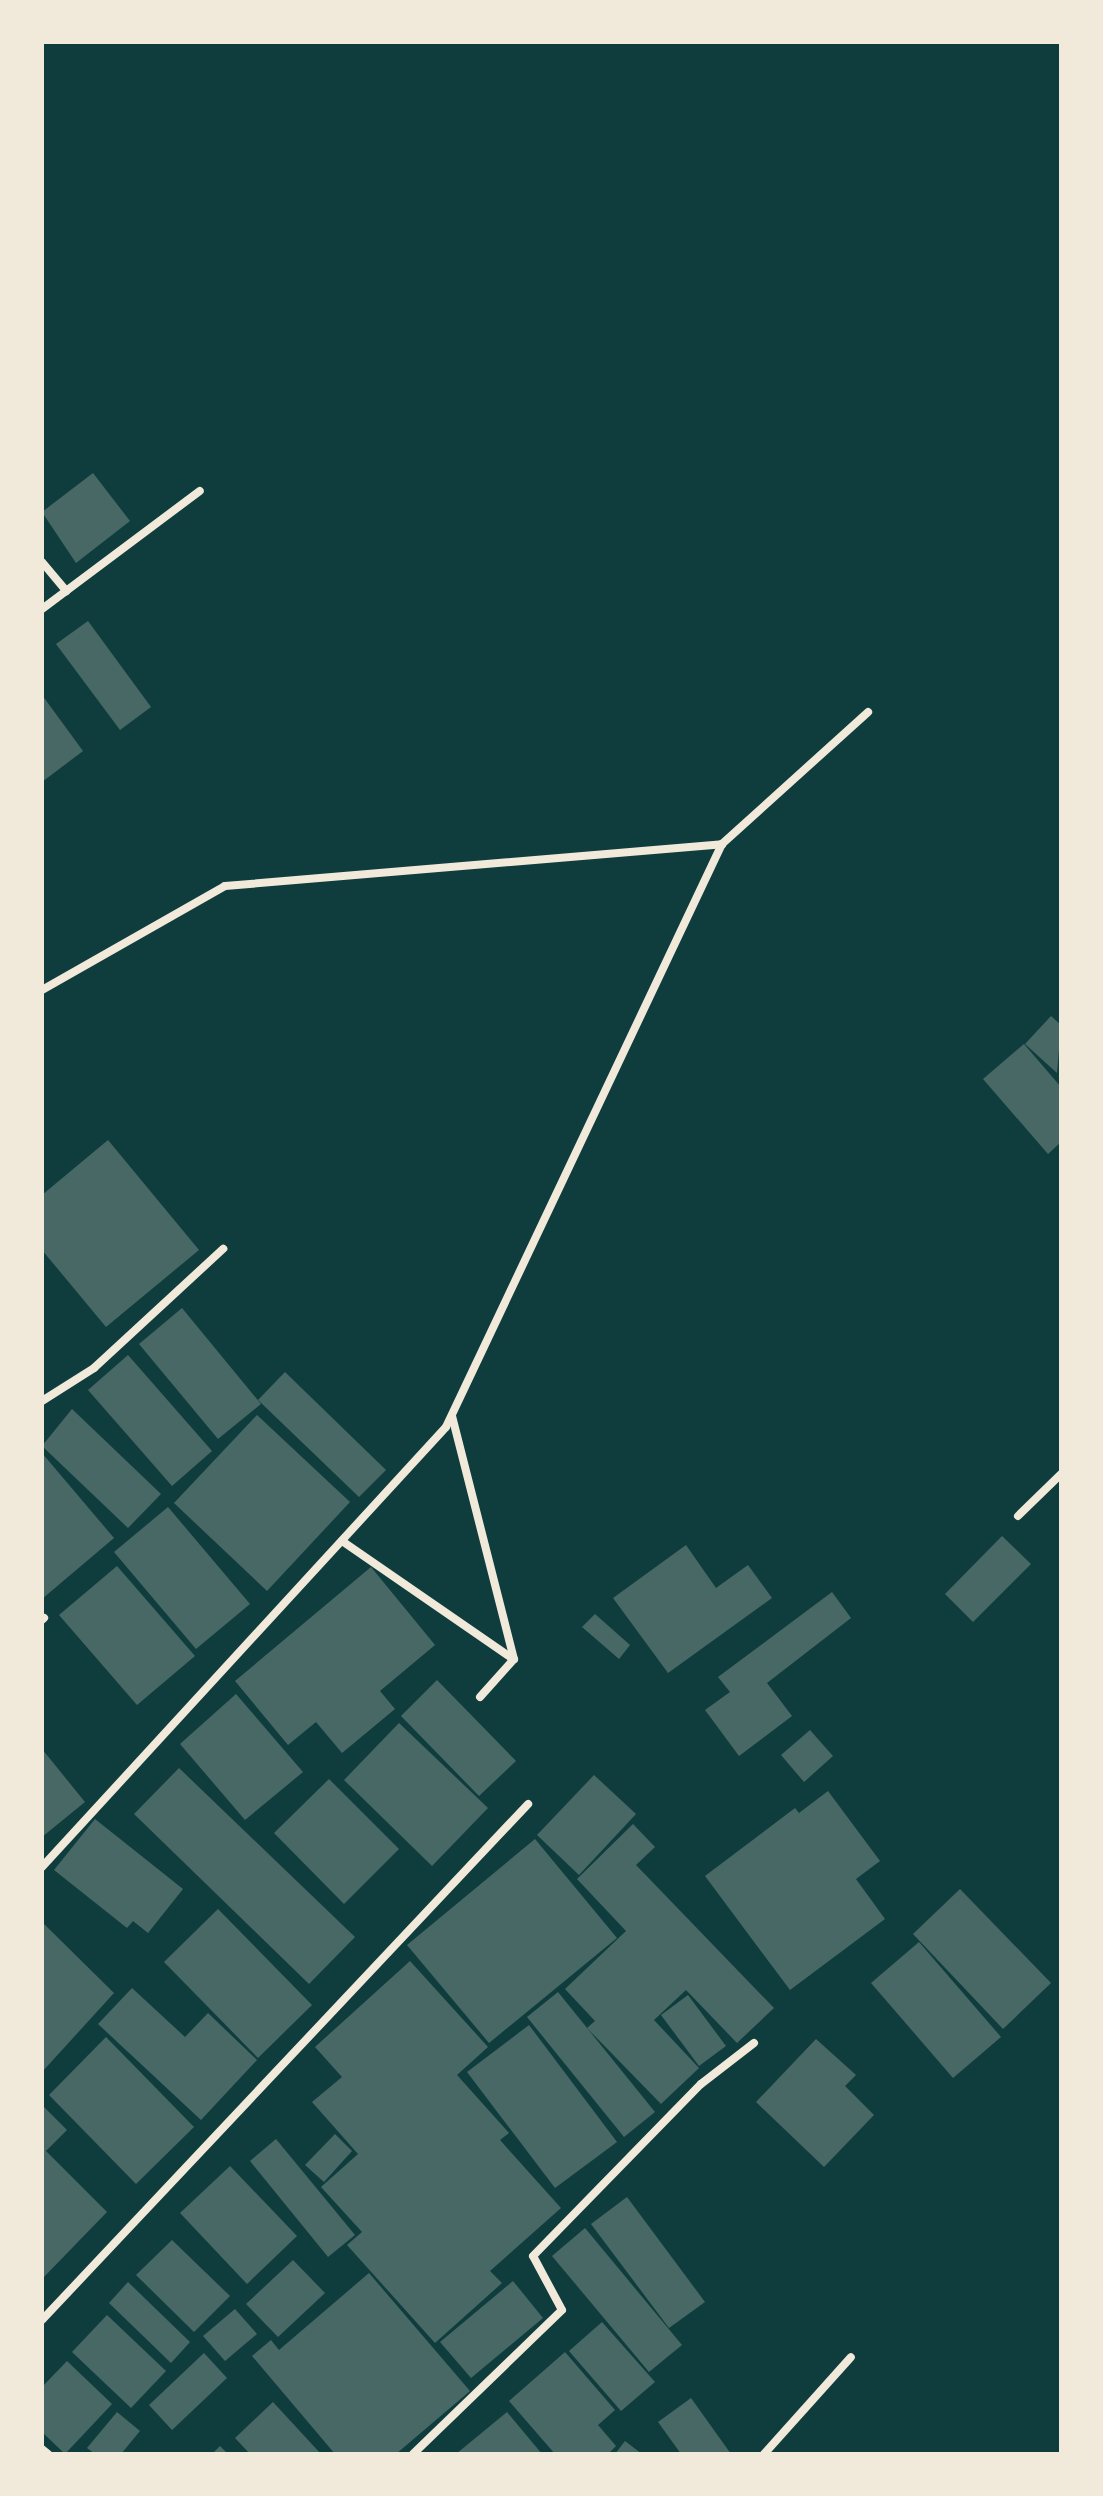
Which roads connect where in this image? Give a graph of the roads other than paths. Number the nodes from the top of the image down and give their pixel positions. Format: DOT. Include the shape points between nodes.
graph roads {
  1 [pos="200,491"];
  2 [pos="42,562"];
  3 [pos="66,591"];
  4 [pos="42,609"];
  5 [pos="868,712"];
  6 [pos="722,844"];
  7 [pos="42,990"];
  8 [pos="223,1249"];
  9 [pos="42,1401"];
  10 [pos="452,1415"];
  11 [pos="1061,1474"];
  12 [pos="1018,1516"];
  13 [pos="342,1541"];
  14 [pos="514,1659"];
  15 [pos="480,1697"];
  16 [pos="528,1804"];
  17 [pos="42,1867"];
  18 [pos="754,2043"];
  19 [pos="42,2320"];
  20 [pos="851,2357"];
  21 [pos="42,2449"];
  22 [pos="48,2454"];
  23 [pos="413,2454"];
  24 [pos="764,2454"];
  1 -- 3 [label="street"];
  2 -- 3 [label="street"];
  3 -- 4 [label="street"];
  5 -- 6 [label="street"];
  6 -- 7 [label="street" via="225,886"];
  6 -- 10 [label="street"];
  8 -- 9 [label="street" via="94,1368"];
  10 -- 13 [label="street"];
  10 -- 14 [label="street"];
  11 -- 12 [label="street"];
  13 -- 14 [label="street"];
  13 -- 17 [label="street"];
  14 -- 15 [label="street"];
  16 -- 19 [label="street"];
  18 -- 23 [label="street" via="701,2084 533,2256 562,2310"];
  20 -- 24 [label="street"];
  21 -- 22 [label="street"];
}
